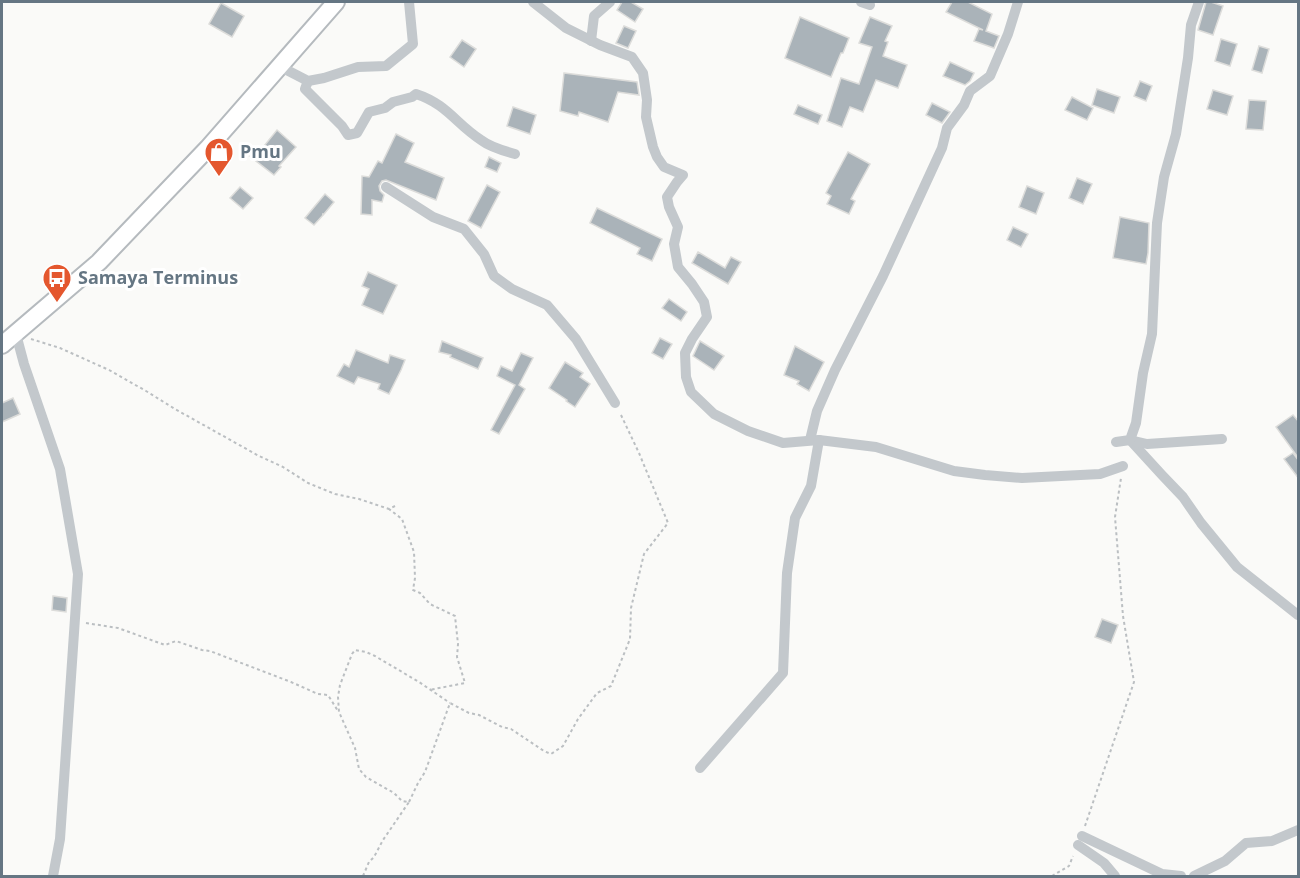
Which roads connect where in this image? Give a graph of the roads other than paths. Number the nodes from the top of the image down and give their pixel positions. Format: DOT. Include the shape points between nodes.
graph roads {
  1 [pos="336,2"];
  2 [pos="409,2"];
  3 [pos="533,2"];
  4 [pos="610,2"];
  5 [pos="1018,2"];
  6 [pos="1198,2"];
  7 [pos="591,41"];
  8 [pos="279,66"];
  9 [pos="308,81"];
  10 [pos="516,154"];
  11 [pos="386,187"];
  12 [pos="16,334"];
  13 [pos="2,345"];
  14 [pos="615,403"];
  15 [pos="1222,439"];
  16 [pos="814,440"];
  17 [pos="1130,440"];
  18 [pos="1116,442"];
  19 [pos="1123,466"];
  20 [pos="1299,615"];
  21 [pos="700,768"];
  22 [pos="1299,830"];
  23 [pos="53,876"];
  24 [pos="1115,876"];
  25 [pos="1181,876"];
  26 [pos="1194,876"];
  1 -- 8 [label="main road"];
  2 -- 9 [label="street" via="413,44 386,66 358,67"];
  3 -- 7 [label="street" via="566,28"];
  4 -- 7 [label="street" via="594,16"];
  5 -- 16 [label="street" via="990,76 970,91 947,128 942,148 817,411"];
  6 -- 17 [label="street" via="1191,25 1176,134 1164,177 1157,223 1152,334 1137,423"];
  7 -- 16 [label="street" via="632,57 643,73 653,147 664,167 683,176 667,197 678,227 678,267 704,302 707,317 685,353 691,392 714,414 748,431 783,443"];
  8 -- 9 [label="street"];
  8 -- 12 [label="main road" via="208,148 99,262"];
  9 -- 10 [label="street" via="305,89 348,135 357,133 369,112 416,94 445,108 481,141"];
  11 -- 14 [label="street" via="433,217 464,229 484,254 494,276 547,305 576,339"];
  12 -- 13 [label="main road"];
  12 -- 23 [label="street" via="60,469 78,574 60,839"];
  15 -- 17 [label="street" via="1147,444"];
  16 -- 19 [label="street" via="876,447 954,471 1012,478 1100,474"];
  16 -- 21 [label="street" via="811,486 795,518 787,573 783,673"];
  17 -- 18 [label="street"];
  17 -- 20 [label="street" via="1183,496 1237,567"];
  22 -- 26 [label="street" via="1272,841 1246,843 1225,861"];
  24 -- 25 [label="street" via="1080,841 1162,874"];
}
